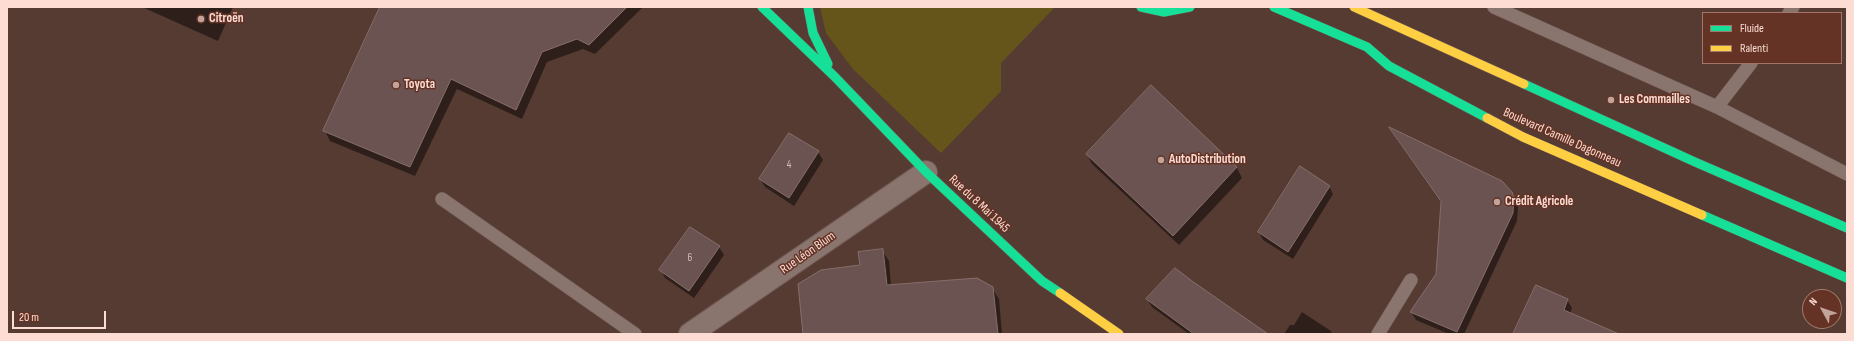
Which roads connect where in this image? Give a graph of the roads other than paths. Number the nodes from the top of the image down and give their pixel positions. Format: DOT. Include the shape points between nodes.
graph roads {
  1 [pos="762,7"];
  2 [pos="808,7"];
  3 [pos="1140,7"];
  4 [pos="1190,7"];
  5 [pos="1274,7"];
  6 [pos="1354,7"];
  7 [pos="1494,7"];
  8 [pos="1750,64"];
  9 [pos="835,77"];
  10 [pos="1717,107"];
  11 [pos="926,172"];
  12 [pos="1847,174"];
  13 [pos="442,199"];
  14 [pos="1847,228"];
  15 [pos="1847,278"];
  16 [pos="1411,280"];
  17 [pos="634,334"];
  18 [pos="690,334"];
  19 [pos="1119,334"];
  20 [pos="1378,334"];
  1 -- 9 [label="main road"];
  2 -- 9 [label="main road" via="813,33"];
  3 -- 4 [label="main road" via="1164,12"];
  5 -- 15 [label="main road, Boulevard Camille Dagonneau" via="1367,47 1389,66 1523,137"];
  6 -- 14 [label="main road"];
  7 -- 10 [label="lane"];
  8 -- 10 [label="lane"];
  9 -- 11 [label="main road, Rue du 8 Mai 1945"];
  10 -- 12 [label="lane"];
  11 -- 18 [label="street, Rue Léon Blum"];
  11 -- 19 [label="main road, Rue du 8 Mai 1945" via="1042,281"];
  13 -- 17 [label="lane"];
  16 -- 20 [label="lane"];
}
